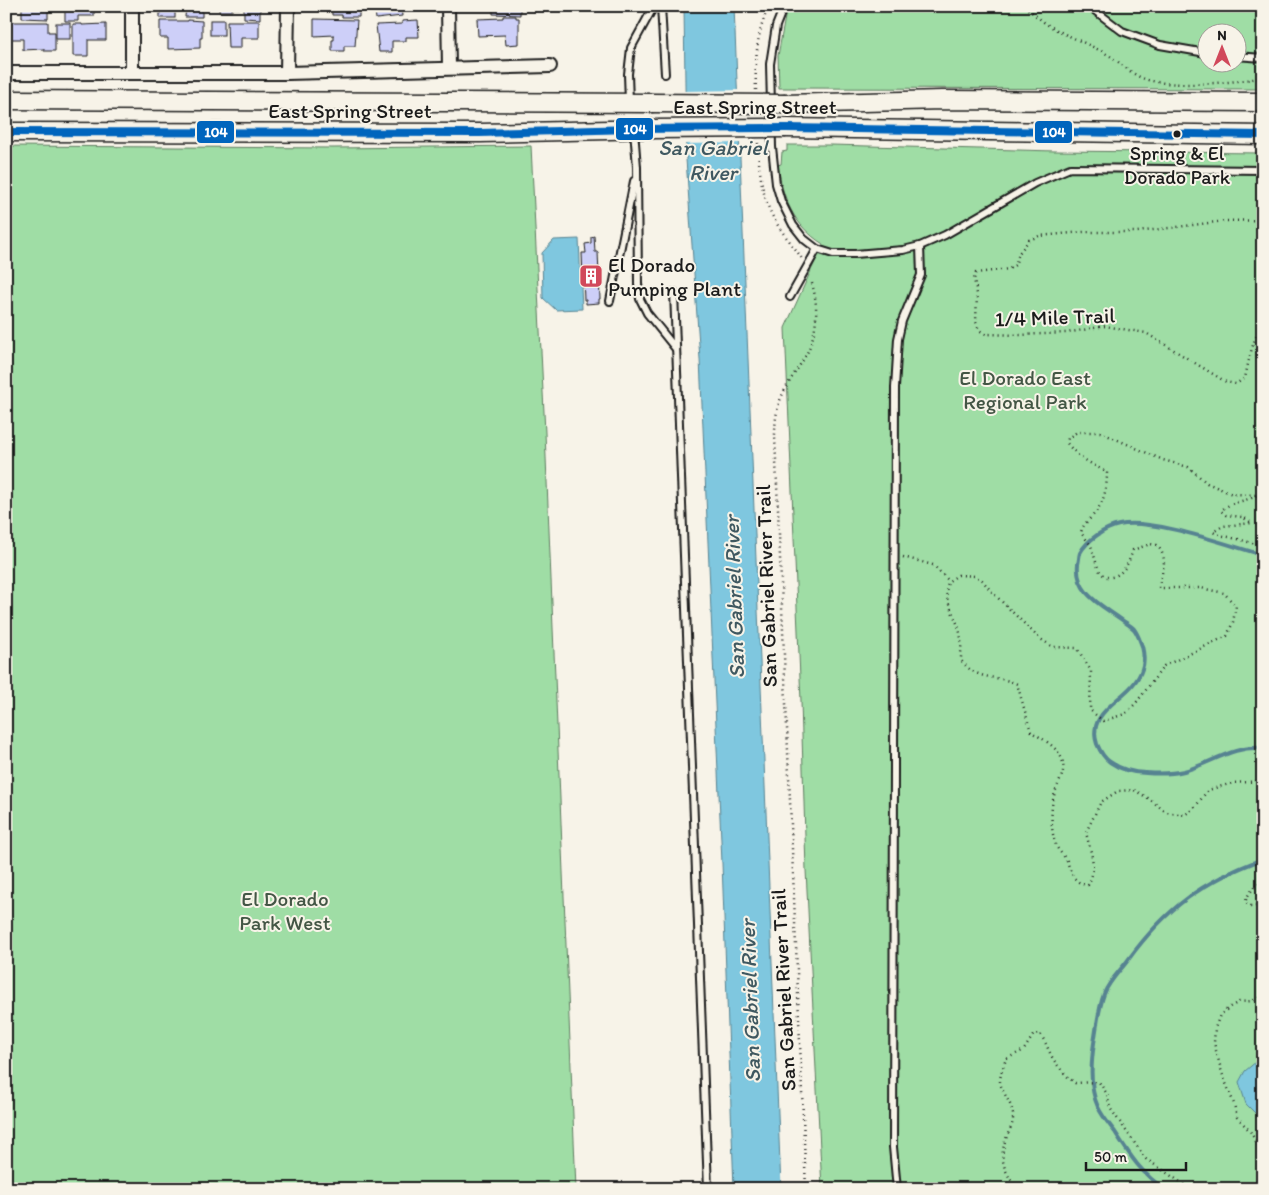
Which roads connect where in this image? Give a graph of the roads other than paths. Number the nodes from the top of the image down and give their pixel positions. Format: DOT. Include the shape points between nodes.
graph roads {
  1 [pos="132,6"];
  2 [pos="288,6"];
  3 [pos="448,6"];
  4 [pos="654,6"];
  5 [pos="661,6"];
  6 [pos="784,6"];
  7 [pos="1089,6"];
  8 [pos="1196,51"];
  9 [pos="1246,57"];
  10 [pos="1263,58"];
  11 [pos="550,66"];
  12 [pos="449,68"];
  13 [pos="6,73"];
  14 [pos="132,73"];
  15 [pos="287,73"];
  16 [pos="665,74"];
  17 [pos="6,100"];
  18 [pos="1263,102"];
  19 [pos="629,103"];
  20 [pos="634,129"];
  21 [pos="6,132"];
  22 [pos="1263,135"];
  23 [pos="637,167"];
  24 [pos="1263,170"];
  25 [pos="920,246"];
  26 [pos="817,249"];
  27 [pos="674,292"];
  28 [pos="790,297"];
  29 [pos="610,301"];
  30 [pos="676,349"];
  31 [pos="708,1189"];
  32 [pos="897,1189"];
  1 -- 14 [label="street"];
  2 -- 15 [label="street"];
  3 -- 12 [label="street"];
  4 -- 19 [label="lane" via="631,48"];
  5 -- 16 [label="lane"];
  6 -- 26 [label="lane" via="776,26 770,64 776,184 792,225"];
  7 -- 8 [label="lane" via="1122,30 1160,45"];
  9 -- 10 [label="lane"];
  11 -- 12 [label="street, East Spring Street"];
  12 -- 15 [label="street, East Spring Street"];
  13 -- 14 [label="street, East Spring Street"];
  14 -- 15 [label="street, East Spring Street"];
  17 -- 19 [label="main road, East Spring Street"];
  18 -- 19 [label="main road, East Spring Street, bridge" via="942,100"];
  20 -- 21 [label="main road, East Spring Street" via="480,133"];
  20 -- 22 [label="main road, East Spring Street, bridge"];
  20 -- 23 [label="lane"];
  23 -- 29 [label="lane"];
  23 -- 30 [label="lane" via="640,299"];
  24 -- 25 [label="lane" via="1070,168 1035,182 945,235"];
  25 -- 26 [label="lane" via="855,254 833,254"];
  25 -- 32 [label="lane" via="921,275 902,321 894,388 893,1147"];
  26 -- 28 [label="lane"];
  27 -- 30 [label="lane"];
  30 -- 31 [label="lane"];
}
